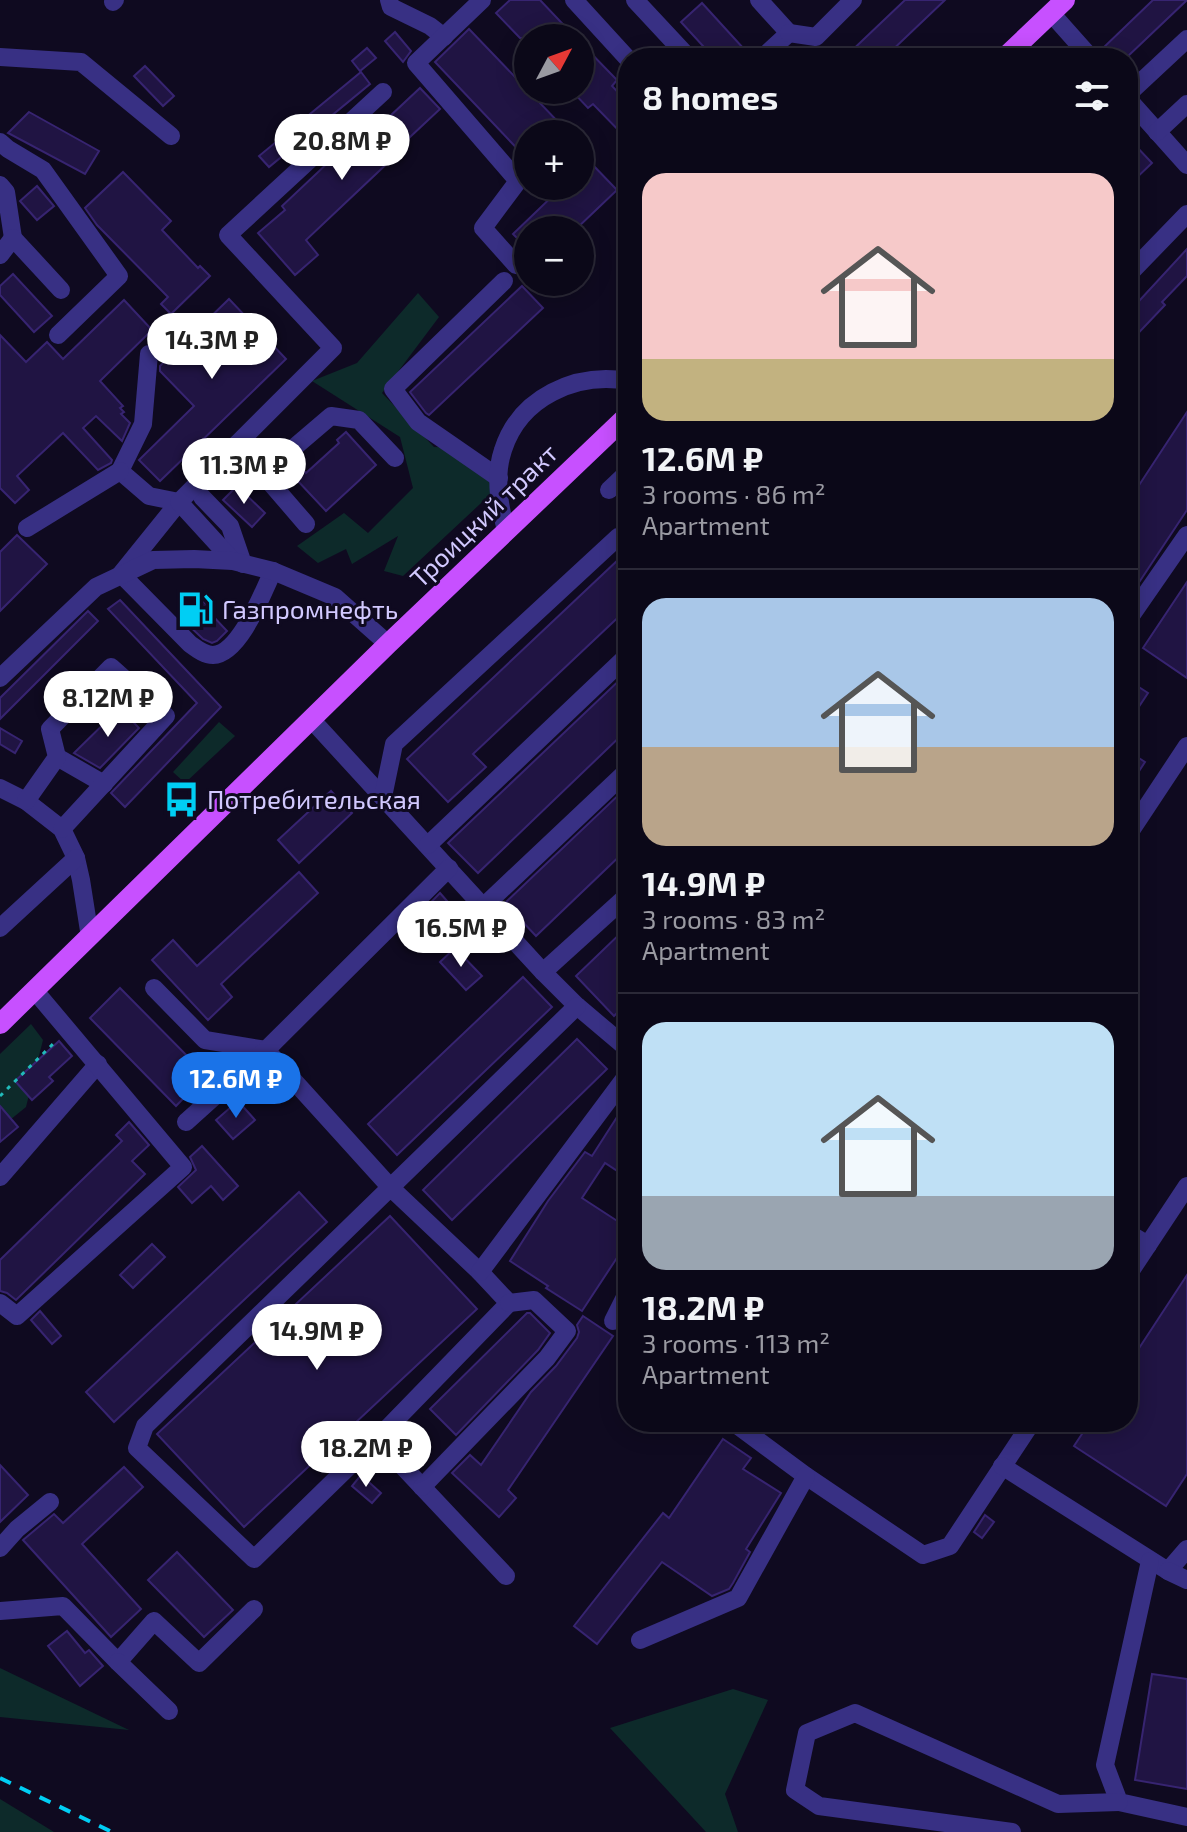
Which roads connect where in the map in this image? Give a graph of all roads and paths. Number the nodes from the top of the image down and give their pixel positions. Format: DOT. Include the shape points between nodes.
graph roads {
  1 [pos="389,0"];
  2 [pos="574,0"];
  3 [pos="635,0"];
  4 [pos="759,0"];
  5 [pos="853,0"];
  6 [pos="478,1"];
  7 [pos="1058,7"];
  8 [pos="789,33"];
  9 [pos="444,37"];
  10 [pos="1187,39"];
  11 [pos="618,48"];
  12 [pos="680,48"];
  13 [pos="773,48"];
  14 [pos="1015,48"];
  15 [pos="1085,48"];
  16 [pos="0,57"];
  17 [pos="383,92"];
  18 [pos="1138,98"];
  19 [pos="1187,104"];
  20 [pos="1138,114"];
  21 [pos="1157,132"];
  22 [pos="171,136"];
  23 [pos="0,142"];
  24 [pos="1187,165"];
  25 [pos="0,185"];
  26 [pos="1187,214"];
  27 [pos="13,238"];
  28 [pos="0,255"];
  29 [pos="514,263"];
  30 [pos="1138,265"];
  31 [pos="504,281"];
  32 [pos="61,290"];
  33 [pos="58,335"];
  34 [pos="149,354"];
  35 [pos="618,380"];
  36 [pos="618,424"];
  37 [pos="237,444"];
  38 [pos="395,458"];
  39 [pos="120,471"];
  40 [pos="263,474"];
  41 [pos="499,478"];
  42 [pos="618,481"];
  43 [pos="609,490"];
  44 [pos="202,497"];
  45 [pos="179,502"];
  46 [pos="306,524"];
  47 [pos="27,528"];
  48 [pos="506,530"];
  49 [pos="1187,535"];
  50 [pos="618,537"];
  51 [pos="238,562"];
  52 [pos="273,571"];
  53 [pos="121,574"];
  54 [pos="1138,606"];
  55 [pos="388,644"];
  56 [pos="618,664"];
  57 [pos="0,678"];
  58 [pos="311,719"];
  59 [pos="1187,746"];
  60 [pos="57,757"];
  61 [pos="618,779"];
  62 [pos="104,784"];
  63 [pos="0,788"];
  64 [pos="383,797"];
  65 [pos="26,801"];
  66 [pos="1138,820"];
  67 [pos="62,829"];
  68 [pos="428,845"];
  69 [pos="76,858"];
  70 [pos="449,868"];
  71 [pos="618,904"];
  72 [pos="483,907"];
  73 [pos="0,928"];
  74 [pos="90,937"];
  75 [pos="543,972"];
  76 [pos="154,988"];
  77 [pos="35,991"];
  78 [pos="577,1006"];
  79 [pos="0,1024"];
  80 [pos="67,1030"];
  81 [pos="618,1041"];
  82 [pos="266,1050"];
  83 [pos="98,1064"];
  84 [pos="618,1087"];
  85 [pos="0,1096"];
  86 [pos="186,1122"];
  87 [pos="0,1177"];
  88 [pos="1187,1186"];
  89 [pos="391,1188"];
  90 [pos="1138,1239"];
  91 [pos="1148,1245"];
  92 [pos="1138,1260"];
  93 [pos="480,1272"];
  94 [pos="0,1303"];
  95 [pos="509,1303"];
  96 [pos="618,1311"];
  97 [pos="613,1321"];
  98 [pos="746,1432"];
  99 [pos="1025,1432"];
  100 [pos="377,1439"];
  101 [pos="1002,1466"];
  102 [pos="806,1476"];
  103 [pos="422,1487"];
  104 [pos="50,1502"];
  105 [pos="0,1548"];
  106 [pos="1187,1549"];
  107 [pos="1150,1561"];
  108 [pos="1168,1571"];
  109 [pos="506,1576"];
  110 [pos="1187,1580"];
  111 [pos="254,1609"];
  112 [pos="0,1611"];
  113 [pos="640,1640"];
  114 [pos="118,1662"];
  115 [pos="169,1711"];
  116 [pos="1119,1802"];
  117 [pos="1187,1817"];
  118 [pos="1012,1832"];
  1 -- 9 [label="street" via="391,7"];
  2 -- 11 [label="street"];
  3 -- 12 [label="street"];
  4 -- 8 [label="street"];
  5 -- 8 [label="street" via="816,37"];
  6 -- 9 [label="street"];
  7 -- 14 [label="main road"];
  7 -- 15 [label="street"];
  8 -- 13 [label="street"];
  9 -- 29 [label="street" via="416,63 518,181 483,228"];
  10 -- 18 [label="street"];
  16 -- 22 [label="street" via="81,62"];
  17 -- 37 [label="street" via="228,235 333,348"];
  19 -- 21 [label="street"];
  20 -- 21 [label="street"];
  21 -- 24 [label="street"];
  23 -- 33 [label="street" via="43,170 119,276"];
  25 -- 27 [label="street" via="6,192"];
  26 -- 30 [label="street"];
  27 -- 28 [label="street"];
  27 -- 32 [label="street"];
  31 -- 41 [label="street" via="393,389 418,422"];
  34 -- 39 [label="street" via="143,424"];
  35 -- 41 [label="street" via="594,378 563,386 532,406 502,451"];
  36 -- 48 [label="main road, Троицкий тракт"];
  37 -- 40 [label="street"];
  37 -- 45 [label="street"];
  38 -- 40 [label="street" via="359,420 331,416"];
  39 -- 45 [label="street" via="149,496"];
  39 -- 47 [label="street"];
  40 -- 46 [label="street"];
  41 -- 48 [label="street" via="498,503"];
  42 -- 43 [label="street"];
  44 -- 51 [label="street" via="230,526"];
  45 -- 51 [label="street"];
  45 -- 53 [label="street"];
  48 -- 55 [label="main road, Троицкий тракт"];
  49 -- 54 [label="street"];
  50 -- 64 [label="street" via="394,744"];
  51 -- 52 [label="street"];
  51 -- 53 [label="street" via="153,560"];
  52 -- 53 [label="street" via="243,633 213,655 190,644"];
  52 -- 55 [label="street" via="335,597"];
  53 -- 57 [label="street" via="83,598"];
  55 -- 58 [label="main road, Троицкий тракт"];
  56 -- 68 [label="street"];
  58 -- 64 [label="street"];
  58 -- 74 [label="main road, Троицкий тракт"];
  59 -- 66 [label="street"];
  60 -- 62 [label="street"];
  60 -- 62 [label="street" via="50,729 111,667 166,716"];
  60 -- 65 [label="street"];
  61 -- 72 [label="street"];
  62 -- 67 [label="street"];
  63 -- 65 [label="street"];
  64 -- 68 [label="street"];
  65 -- 67 [label="street"];
  67 -- 69 [label="street"];
  68 -- 70 [label="street"];
  69 -- 73 [label="street"];
  69 -- 74 [label="street"];
  70 -- 72 [label="street"];
  70 -- 82 [label="street"];
  71 -- 75 [label="street"];
  72 -- 75 [label="street"];
  74 -- 77 [label="main road, Троицкий тракт"];
  75 -- 78 [label="street"];
  76 -- 82 [label="street" via="205,1040"];
  77 -- 79 [label="main road, Троицкий тракт"];
  77 -- 80 [label="street"];
  78 -- 81 [label="street"];
  78 -- 89 [label="street"];
  80 -- 83 [label="street"];
  80 -- 85 [label="path"];
  82 -- 86 [label="street"];
  82 -- 89 [label="street"];
  83 -- 87 [label="street"];
  83 -- 94 [label="street" via="183,1167 17,1316"];
  84 -- 93 [label="street"];
  88 -- 91 [label="street"];
  89 -- 93 [label="street"];
  89 -- 100 [label="street" via="145,1426 137,1448 254,1559"];
  90 -- 91 [label="street"];
  91 -- 92 [label="street"];
  93 -- 95 [label="street"];
  95 -- 100 [label="street"];
  95 -- 103 [label="street" via="534,1300 567,1331"];
  96 -- 97 [label="street"];
  98 -- 102 [label="street"];
  99 -- 101 [label="street"];
  100 -- 103 [label="street"];
  101 -- 102 [label="street" via="950,1546 923,1555"];
  101 -- 107 [label="street"];
  102 -- 113 [label="street" via="738,1598"];
  103 -- 109 [label="street"];
  104 -- 105 [label="street"];
  106 -- 108 [label="street"];
  107 -- 108 [label="street"];
  107 -- 116 [label="street" via="1105,1765"];
  108 -- 110 [label="street"];
  111 -- 114 [label="street" via="199,1663 154,1621"];
  112 -- 114 [label="street" via="63,1606"];
  114 -- 115 [label="street"];
  116 -- 117 [label="street"];
  116 -- 118 [label="street" via="1058,1804 855,1713 807,1733 795,1790 819,1806"];
}
